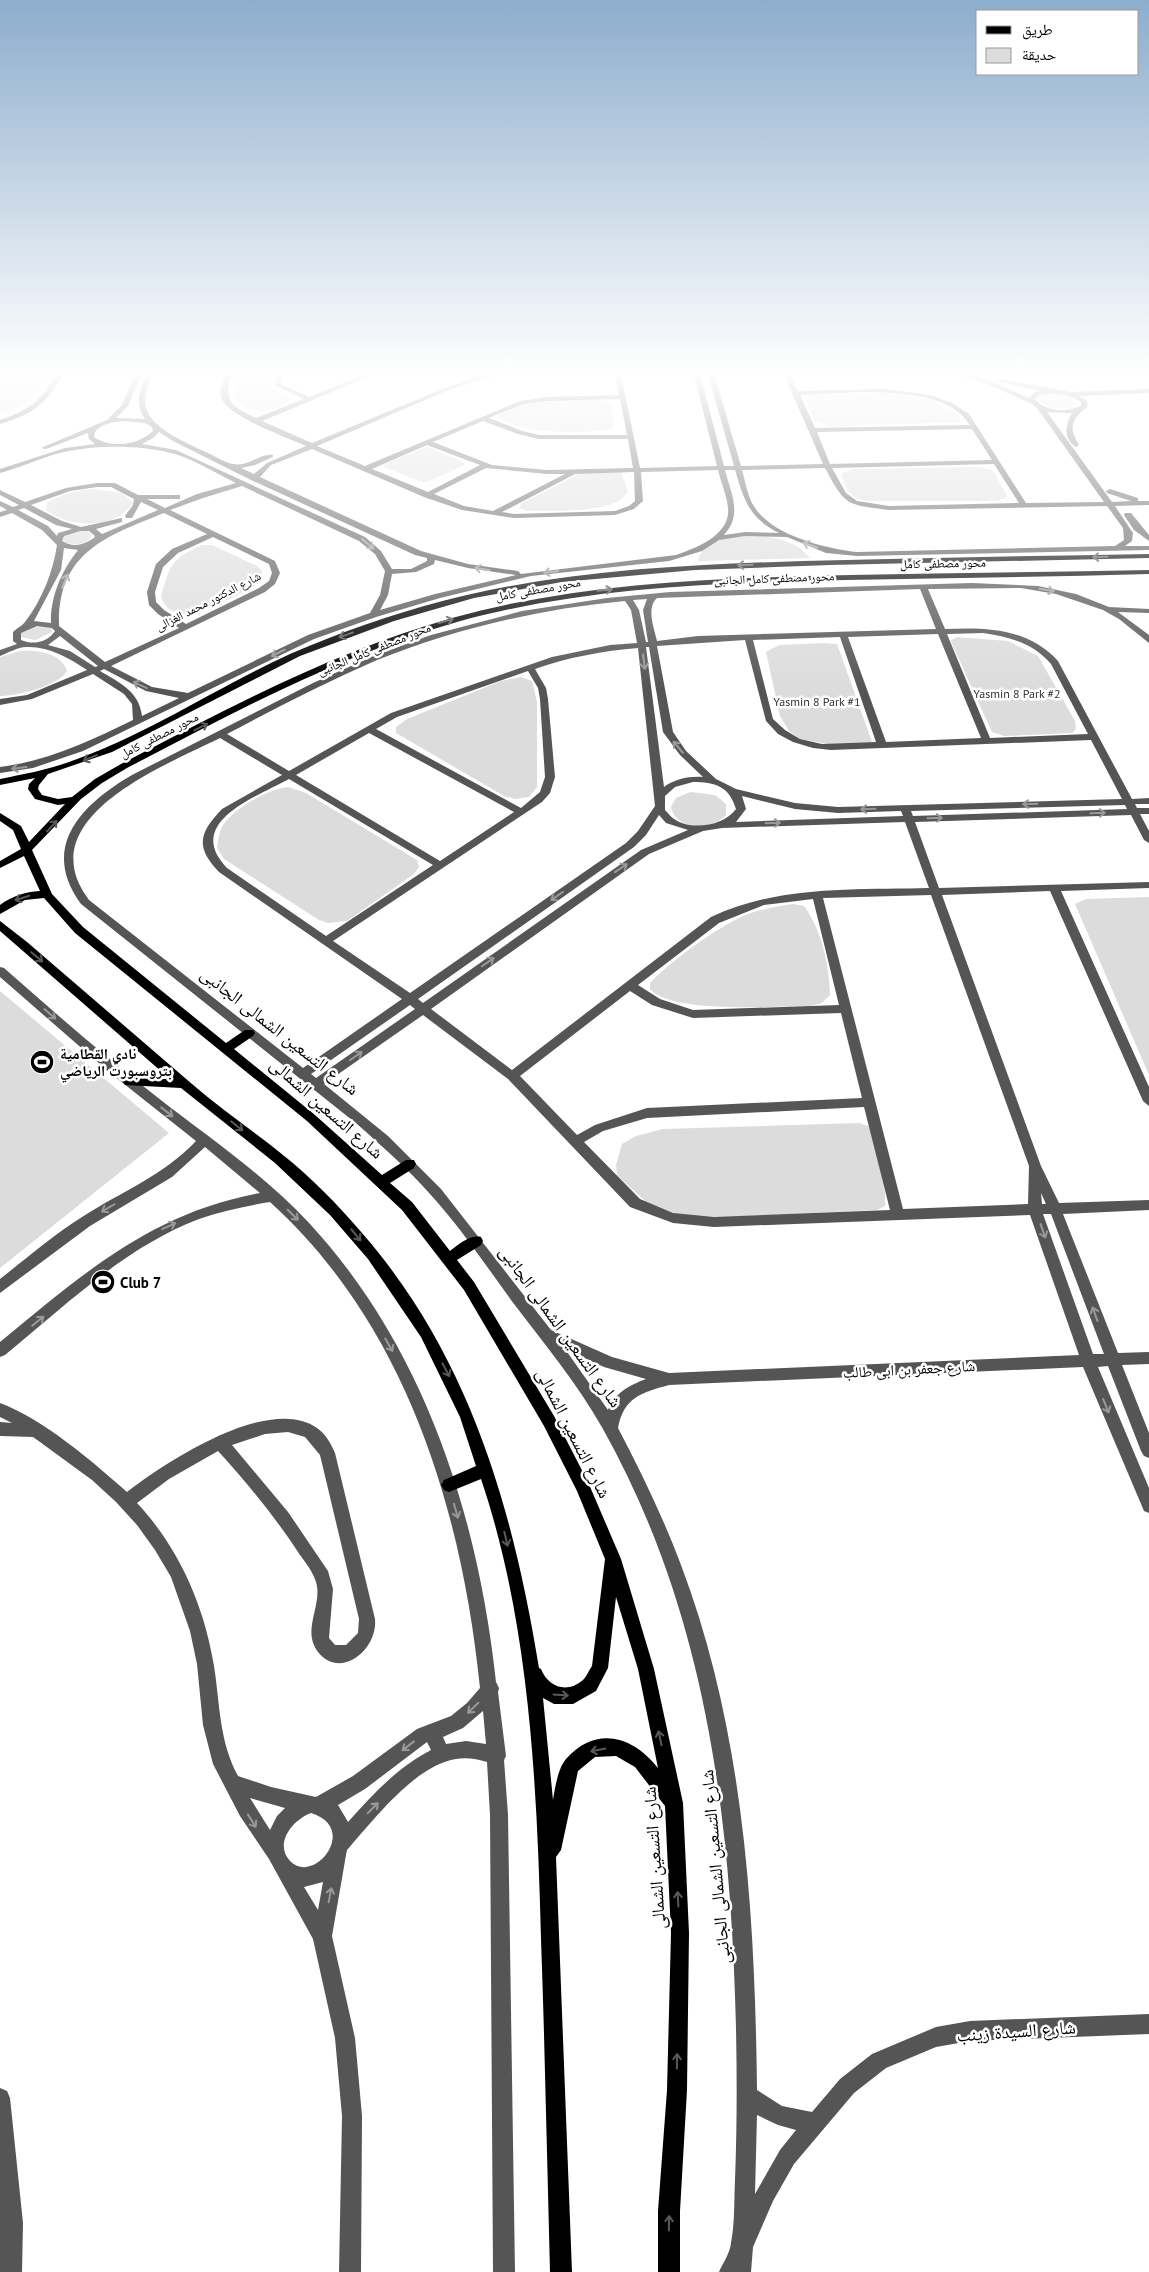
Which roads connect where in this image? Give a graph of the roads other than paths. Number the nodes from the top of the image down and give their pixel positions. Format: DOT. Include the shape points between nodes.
graph roads {
  1 [pos="221,476"];
  2 [pos="229,476"];
  3 [pos="250,476"];
  4 [pos="382,476"];
  5 [pos="464,476"];
  6 [pos="566,476"];
  7 [pos="638,476"];
  8 [pos="725,476"];
  9 [pos="740,476"];
  10 [pos="832,476"];
  11 [pos="1005,476"];
  12 [pos="1089,476"];
  13 [pos="1099,476"];
  14 [pos="254,478"];
  15 [pos="244,483"];
  16 [pos="1100,491"];
  17 [pos="1110,491"];
  18 [pos="0,492"];
  19 [pos="427,495"];
  20 [pos="138,497"];
  21 [pos="177,497"];
  22 [pos="186,502"];
  23 [pos="0,503"];
  24 [pos="1148,503"];
  25 [pos="1110,504"];
  26 [pos="1120,504"];
  27 [pos="1081,505"];
  28 [pos="25,506"];
  29 [pos="157,506"];
  30 [pos="1024,506"];
  31 [pos="13,510"];
  32 [pos="165,510"];
  33 [pos="493,514"];
  34 [pos="0,515"];
  35 [pos="1118,515"];
  36 [pos="1128,515"];
  37 [pos="129,516"];
  38 [pos="144,518"];
  39 [pos="181,518"];
  40 [pos="85,529"];
  41 [pos="214,534"];
  42 [pos="716,538"];
  43 [pos="792,538"];
  44 [pos="1149,540"];
  45 [pos="95,542"];
  46 [pos="59,543"];
  47 [pos="1149,548"];
  48 [pos="1116,549"];
  49 [pos="1149,556"];
  50 [pos="431,557"];
  51 [pos="669,559"];
  52 [pos="818,562"];
  53 [pos="777,564"];
  54 [pos="672,568"];
  55 [pos="389,571"];
  56 [pos="1149,572"];
  57 [pos="531,574"];
  58 [pos="993,575"];
  59 [pos="818,578"];
  60 [pos="784,579"];
  61 [pos="998,586"];
  62 [pos="923,587"];
  63 [pos="574,594"];
  64 [pos="654,596"];
  65 [pos="628,599"];
  66 [pos="577,604"];
  67 [pos="1104,608"];
  68 [pos="1149,611"];
  69 [pos="373,615"];
  70 [pos="358,620"];
  71 [pos="26,626"];
  72 [pos="184,627"];
  73 [pos="57,628"];
  74 [pos="366,628"];
  75 [pos="941,631"];
  76 [pos="843,634"];
  77 [pos="16,635"];
  78 [pos="1147,635"];
  79 [pos="748,637"];
  80 [pos="0,644"];
  81 [pos="25,644"];
  82 [pos="652,644"];
  83 [pos="37,645"];
  84 [pos="642,645"];
  85 [pos="0,654"];
  86 [pos="130,655"];
  87 [pos="91,656"];
  88 [pos="77,659"];
  89 [pos="106,665"];
  90 [pos="530,667"];
  91 [pos="94,670"];
  92 [pos="123,676"];
  93 [pos="72,680"];
  94 [pos="112,682"];
  95 [pos="187,696"];
  96 [pos="0,702"];
  97 [pos="138,721"];
  98 [pos="369,730"];
  99 [pos="220,734"];
  100 [pos="1094,737"];
  101 [pos="987,741"];
  102 [pos="882,745"];
  103 [pos="0,770"];
  104 [pos="44,775"];
  105 [pos="289,775"];
  106 [pos="713,781"];
  107 [pos="0,782"];
  108 [pos="734,791"];
  109 [pos="660,795"];
  110 [pos="76,798"];
  111 [pos="1149,801"];
  112 [pos="1128,802"];
  113 [pos="660,808"];
  114 [pos="905,808"];
  115 [pos="1133,811"];
  116 [pos="1149,811"];
  117 [pos="521,812"];
  118 [pos="0,816"];
  119 [pos="909,819"];
  120 [pos="724,825"];
  121 [pos="699,829"];
  122 [pos="74,838"];
  123 [pos="1149,840"];
  124 [pos="28,849"];
  125 [pos="0,865"];
  126 [pos="440,865"];
  127 [pos="1149,885"];
  128 [pos="1054,888"];
  129 [pos="935,891"];
  130 [pos="47,895"];
  131 [pos="817,895"];
  132 [pos="0,911"];
  133 [pos="0,925"];
  134 [pos="325,940"];
  135 [pos="0,970"];
  136 [pos="631,986"];
  137 [pos="410,999"];
  138 [pos="422,1009"];
  139 [pos="846,1009"];
  140 [pos="249,1033"];
  141 [pos="225,1050"];
  142 [pos="303,1074"];
  143 [pos="512,1076"];
  144 [pos="129,1082"];
  145 [pos="185,1084"];
  146 [pos="316,1084"];
  147 [pos="1149,1101"];
  148 [pos="869,1102"];
  149 [pos="204,1140"];
  150 [pos="576,1141"];
  151 [pos="410,1164"];
  152 [pos="1035,1166"];
  153 [pos="382,1181"];
  154 [pos="273,1196"];
  155 [pos="1149,1205"];
  156 [pos="1035,1209"];
  157 [pos="1055,1209"];
  158 [pos="898,1215"];
  159 [pos="476,1241"];
  160 [pos="448,1259"];
  161 [pos="0,1287"];
  162 [pos="544,1332"];
  163 [pos="0,1351"];
  164 [pos="1149,1358"];
  165 [pos="1112,1360"];
  166 [pos="1088,1361"];
  167 [pos="669,1379"];
  168 [pos="1,1415"];
  169 [pos="610,1428"];
  170 [pos="0,1429"];
  171 [pos="33,1430"];
  172 [pos="220,1443"];
  173 [pos="1149,1451"];
  174 [pos="486,1469"];
  175 [pos="449,1485"];
  176 [pos="127,1500"];
  177 [pos="1149,1506"];
  178 [pos="613,1559"];
  179 [pos="531,1663"];
  180 [pos="491,1688"];
  181 [pos="432,1731"];
  182 [pos="441,1754"];
  183 [pos="497,1756"];
  184 [pos="232,1783"];
  185 [pos="315,1804"];
  186 [pos="674,1804"];
  187 [pos="339,1849"];
  188 [pos="280,1861"];
  189 [pos="549,1868"];
  190 [pos="322,1936"];
  191 [pos="1149,2024"];
  192 [pos="746,2094"];
  193 [pos="0,2098"];
  194 [pos="815,2122"];
  195 [pos="742,2246"];
  196 [pos="11,2272"];
  197 [pos="350,2272"];
  198 [pos="504,2272"];
  199 [pos="561,2272"];
  200 [pos="669,2272"];
  201 [pos="730,2272"];
  202 [pos="740,2272"];
  1 -- 21 [label="street"];
  2 -- 15 [label="street"];
  3 -- 14 [label="street"];
  4 -- 19 [label="street"];
  5 -- 19 [label="street"];
  6 -- 33 [label="street"];
  7 -- 33 [label="street" via="639,501 626,510 586,515"];
  8 -- 42 [label="street" via="732,510 728,524"];
  9 -- 43 [label="street" via="748,502 756,514"];
  10 -- 30 [label="street" via="848,499 865,506"];
  11 -- 30 [label="street"];
  12 -- 16 [label="street"];
  13 -- 17 [label="street"];
  14 -- 50 [label="street"];
  15 -- 22 [label="street"];
  15 -- 55 [label="street, one-way" via="362,539 378,553"];
  16 -- 25 [label="street"];
  16 -- 27 [label="street" via="1094,499"];
  17 -- 24 [label="street"];
  17 -- 26 [label="street"];
  18 -- 28 [label="street"];
  19 -- 33 [label="street" via="462,508"];
  20 -- 21 [label="street"];
  20 -- 28 [label="street, شارع الدكتور محمد الغزالى" via="112,485 91,485 71,488"];
  20 -- 29 [label="street, شارع الدكتور محمد الغزالى"];
  20 -- 37 [label="street"];
  21 -- 29 [label="street"];
  22 -- 32 [label="street"];
  22 -- 39 [label="street" via="181,508"];
  23 -- 31 [label="street"];
  24 -- 26 [label="street"];
  24 -- 36 [label="street"];
  25 -- 26 [label="street"];
  25 -- 27 [label="street"];
  25 -- 35 [label="street"];
  26 -- 36 [label="street"];
  27 -- 30 [label="street"];
  27 -- 35 [label="street"];
  28 -- 31 [label="street, شارع الدكتور محمد الغزالى"];
  28 -- 40 [label="street" via="58,523"];
  29 -- 32 [label="street, شارع الدكتور محمد الغزالى"];
  29 -- 37 [label="street"];
  31 -- 34 [label="street, شارع الدكتور محمد الغزالى"];
  31 -- 46 [label="street" via="45,528"];
  32 -- 38 [label="street"];
  32 -- 39 [label="street, شارع الدكتور محمد الغزالى"];
  35 -- 48 [label="street" via="1129,538"];
  36 -- 44 [label="street"];
  37 -- 40 [label="street"];
  38 -- 39 [label="street"];
  38 -- 45 [label="street"];
  39 -- 41 [label="street, شارع الدكتور محمد الغزالى"];
  40 -- 45 [label="street" via="98,533"];
  40 -- 46 [label="street" via="67,532"];
  41 -- 72 [label="street" via="168,555 159,566 151,598 156,608"];
  41 -- 72 [label="street, شارع الدكتور محمد الغزالى" via="272,563 275,578 262,590"];
  42 -- 43 [label="street" via="761,534"];
  42 -- 51 [label="street, محور مصطفى كامل الجانبى" via="697,551"];
  48 -- 43 [label="street, one-way" via="857,554 828,551"];
  45 -- 46 [label="street" via="75,548"];
  73 -- 45 [label="street, one-way" via="55,607 70,569 77,555"];
  46 -- 71 [label="street" via="57,570"];
  47 -- 48 [label="street"];
  49 -- 52 [label="main road, محور مصطفى كامل, one-way"];
  50 -- 55 [label="street" via="431,562 418,569"];
  57 -- 50 [label="street, one-way" via="479,568"];
  51 -- 54 [label="main road"];
  51 -- 57 [label="street, محور مصطفى كامل الجانبى, one-way"];
  52 -- 53 [label="main road, محور مصطفى كامل"];
  52 -- 59 [label="main road" via="810,570"];
  53 -- 54 [label="main road, محور مصطفى كامل, one-way"];
  53 -- 60 [label="main road" via="788,571"];
  54 -- 74 [label="main road, محور مصطفى كامل" via="526,584 433,606"];
  55 -- 69 [label="street" via="384,595"];
  56 -- 58 [label="main road, محور مصطفى كامل"];
  57 -- 69 [label="street, محور مصطفى كامل الجانبى"];
  58 -- 59 [label="main road, محور مصطفى كامل"];
  58 -- 61 [label="main road"];
  59 -- 60 [label="main road, محور مصطفى كامل"];
  63 -- 60 [label="main road, محور مصطفى كامل, one-way" via="702,582"];
  61 -- 62 [label="street, محور مصطفى كامل الجانبى"];
  61 -- 67 [label="street, محور مصطفى كامل الجانبى, one-way" via="1055,591"];
  62 -- 64 [label="street, محور مصطفى كامل الجانبى"];
  62 -- 75 [label="street"];
  63 -- 66 [label="main road"];
  110 -- 63 [label="main road, محور مصطفى كامل, one-way" via="126,766 348,655 446,621"];
  64 -- 65 [label="street, محور مصطفى كامل الجانبى"];
  64 -- 82 [label="street" via="647,610"];
  65 -- 66 [label="street, محور مصطفى كامل الجانبى"];
  65 -- 84 [label="street" via="635,610"];
  66 -- 99 [label="street, محور مصطفى كامل الجانبى" via="500,619 414,644 338,676"];
  67 -- 68 [label="street"];
  67 -- 78 [label="street"];
  69 -- 70 [label="street, محور مصطفى كامل الجانبى"];
  70 -- 74 [label="main road"];
  70 -- 95 [label="street, محور مصطفى كامل الجانبى, one-way" via="318,634"];
  71 -- 73 [label="street" via="42,623"];
  71 -- 77 [label="street"];
  72 -- 86 [label="street, شارع الدكتور محمد الغزالى"];
  73 -- 83 [label="street" via="53,640"];
  73 -- 87 [label="street"];
  74 -- 104 [label="main road, محور مصطفى كامل, one-way" via="279,663 102,753"];
  75 -- 76 [label="street"];
  75 -- 100 [label="street" via="1002,633 1035,644 1055,663"];
  75 -- 101 [label="street"];
  76 -- 79 [label="street"];
  76 -- 102 [label="street"];
  77 -- 80 [label="street"];
  77 -- 81 [label="street" via="17,641"];
  79 -- 82 [label="street"];
  79 -- 102 [label="street" via="769,719 775,728 799,742 815,746"];
  81 -- 83 [label="street"];
  81 -- 85 [label="street"];
  82 -- 84 [label="street"];
  106 -- 82 [label="street, one-way" via="683,753 668,732"];
  83 -- 88 [label="street" via="54,648"];
  84 -- 90 [label="street" via="582,653"];
  84 -- 109 [label="street, one-way"];
  86 -- 87 [label="street"];
  86 -- 89 [label="street, شارع الدكتور محمد الغزالى"];
  86 -- 92 [label="street"];
  87 -- 89 [label="street"];
  88 -- 91 [label="street"];
  88 -- 93 [label="street"];
  89 -- 91 [label="street, شارع الدكتور محمد الغزالى"];
  89 -- 92 [label="street"];
  90 -- 98 [label="street" via="402,712"];
  90 -- 117 [label="street" via="542,688 544,699 550,777 545,793"];
  91 -- 93 [label="street, شارع الدكتور محمد الغزالى"];
  91 -- 94 [label="street"];
  95 -- 92 [label="street, one-way" via="149,689"];
  93 -- 94 [label="street"];
  93 -- 96 [label="street, شارع الدكتور محمد الغزالى" via="29,697"];
  94 -- 97 [label="street" via="133,698"];
  95 -- 97 [label="street, محور مصطفى كامل الجانبى"];
  97 -- 103 [label="street, محور مصطفى كامل الجانبى, one-way" via="47,762"];
  98 -- 105 [label="street"];
  98 -- 117 [label="street"];
  99 -- 105 [label="street"];
  99 -- 122 [label="street, محور مصطفى كامل الجانبى" via="115,790 86,816"];
  100 -- 101 [label="street"];
  100 -- 112 [label="street"];
  101 -- 102 [label="street"];
  104 -- 107 [label="main road, محور مصطفى كامل"];
  104 -- 110 [label="main road" via="34,784 38,797 58,802"];
  105 -- 126 [label="street"];
  105 -- 134 [label="street" via="224,811 207,835 206,848 212,860 223,870"];
  106 -- 108 [label="street"];
  106 -- 109 [label="street" via="681,781"];
  114 -- 108 [label="street, one-way" via="816,808 774,802"];
  108 -- 120 [label="street" via="741,806 739,813"];
  109 -- 113 [label="street"];
  124 -- 110 [label="main road, محور مصطفى كامل, one-way"];
  111 -- 112 [label="street"];
  112 -- 114 [label="street, one-way"];
  112 -- 115 [label="street"];
  113 -- 121 [label="street" via="674,822"];
  113 -- 137 [label="street, one-way" via="630,845"];
  114 -- 119 [label="street"];
  115 -- 116 [label="street"];
  119 -- 115 [label="street, one-way"];
  115 -- 123 [label="street"];
  117 -- 126 [label="street"];
  118 -- 124 [label="main road, شارع التسعين الشمالى" via="17,828"];
  120 -- 119 [label="street, one-way"];
  119 -- 129 [label="street"];
  120 -- 121 [label="street"];
  138 -- 121 [label="street, one-way" via="645,852"];
  122 -- 140 [label="street, شارع التسعين الشمالى الجانبى" via="68,873 77,893"];
  124 -- 125 [label="main road, محور مصطفى كامل"];
  124 -- 130 [label="main road, شارع التسعين الشمالى"];
  126 -- 134 [label="street"];
  127 -- 128 [label="street"];
  128 -- 129 [label="street"];
  128 -- 147 [label="street"];
  129 -- 131 [label="street"];
  129 -- 152 [label="street"];
  130 -- 132 [label="main road, one-way" via="24,897"];
  130 -- 141 [label="main road, شارع التسعين الشمالى" via="79,930"];
  131 -- 136 [label="street" via="762,901 737,909 715,920"];
  131 -- 139 [label="street"];
  133 -- 145 [label="main road, one-way"];
  134 -- 137 [label="street"];
  135 -- 144 [label="street, one-way"];
  136 -- 139 [label="street" via="673,1010 693,1014"];
  136 -- 143 [label="street"];
  137 -- 138 [label="street"];
  137 -- 142 [label="street"];
  138 -- 143 [label="street"];
  146 -- 138 [label="street, one-way"];
  139 -- 148 [label="street"];
  140 -- 141 [label="main road"];
  140 -- 142 [label="street, شارع التسعين الشمالى الجانبى"];
  141 -- 153 [label="main road, شارع التسعين الشمالى" via="317,1123"];
  142 -- 146 [label="street, شارع التسعين الشمالى الجانبى"];
  143 -- 150 [label="street"];
  144 -- 145 [label="main road"];
  144 -- 149 [label="street, one-way"];
  145 -- 174 [label="main road, one-way" via="308,1184 376,1259 407,1302 451,1379"];
  146 -- 151 [label="street, شارع التسعين الشمالى الجانبى"];
  148 -- 150 [label="street" via="647,1113 607,1125"];
  148 -- 158 [label="street"];
  149 -- 154 [label="street"];
  149 -- 161 [label="street, one-way" via="172,1172 97,1214"];
  150 -- 158 [label="street" via="636,1203 659,1216 686,1222"];
  151 -- 153 [label="main road"];
  151 -- 159 [label="street, شارع التسعين الشمالى الجانبى"];
  152 -- 156 [label="street"];
  152 -- 157 [label="street"];
  153 -- 160 [label="main road, شارع التسعين الشمالى" via="407,1206"];
  163 -- 154 [label="street, one-way" via="134,1244 206,1210 231,1202"];
  154 -- 175 [label="street, one-way" via="314,1237 368,1309 415,1395"];
  155 -- 157 [label="street"];
  156 -- 157 [label="street"];
  156 -- 158 [label="street"];
  156 -- 166 [label="street, one-way"];
  165 -- 157 [label="street, one-way"];
  159 -- 160 [label="main road"];
  159 -- 162 [label="street, شارع التسعين الشمالى الجانبى"];
  160 -- 178 [label="main road, شارع التسعين الشمالى" via="469,1286 549,1421 583,1486"];
  162 -- 167 [label="street, شارع جعفر بن ابى طالب" via="609,1363"];
  162 -- 169 [label="street, شارع التسعين الشمالى الجانبى" via="574,1370"];
  164 -- 165 [label="street, شارع جعفر بن ابى طالب"];
  165 -- 166 [label="street, شارع جعفر بن ابى طالب"];
  165 -- 173 [label="street"];
  166 -- 167 [label="street, شارع جعفر بن ابى طالب"];
  166 -- 177 [label="street, one-way"];
  167 -- 169 [label="street, شارع جعفر بن ابى طالب" via="630,1392 616,1408"];
  168 -- 171 [label="street"];
  169 -- 192 [label="street, شارع التسعين الشمالى الجانبى" via="651,1511 680,1584 720,1729 740,1885"];
  170 -- 171 [label="street"];
  171 -- 176 [label="street" via="106,1481"];
  172 -- 172 [label="street" via="277,1424 308,1430 320,1440 327,1453 368,1624 360,1645 351,1652 340,1655 323,1644 321,1627 326,1596 321,1575 259,1486"];
  172 -- 176 [label="street" via="170,1468"];
  174 -- 175 [label="main road"];
  174 -- 179 [label="main road, one-way" via="508,1544"];
  175 -- 180 [label="street, one-way" via="480,1614"];
  176 -- 184 [label="street" via="160,1541 183,1584 205,1664 212,1732 221,1762"];
  179 -- 178 [label="main road, one-way" via="537,1684 554,1695 573,1695 590,1685 600,1668"];
  186 -- 178 [label="main road, شارع التسعين الشمالى, one-way" via="646,1669"];
  179 -- 189 [label="main road"];
  180 -- 181 [label="street, one-way" via="465,1716"];
  180 -- 183 [label="street"];
  181 -- 182 [label="street"];
  181 -- 185 [label="street, one-way" via="420,1736 341,1796"];
  182 -- 183 [label="street" via="478,1750"];
  187 -- 182 [label="street, one-way" via="374,1807 424,1762"];
  183 -- 198 [label="street"];
  184 -- 185 [label="street" via="271,1796"];
  184 -- 188 [label="street, one-way" via="251,1821"];
  185 -- 187 [label="street" via="336,1814 342,1833"];
  185 -- 188 [label="street" via="293,1810 280,1826 275,1845"];
  186 -- 189 [label="main road, one-way" via="641,1761 618,1747 592,1749 571,1766"];
  200 -- 186 [label="main road, شارع التسعين الشمالى, one-way" via="680,1933"];
  187 -- 188 [label="street" via="326,1869 312,1876 296,1876"];
  190 -- 187 [label="street, one-way"];
  188 -- 190 [label="street"];
  189 -- 199 [label="main road"];
  190 -- 197 [label="street" via="345,2038 350,2078 353,2161"];
  191 -- 194 [label="street, شارع السيدة زينب" via="970,2031 936,2037 880,2061 847,2086"];
  192 -- 194 [label="street" via="775,2115"];
  192 -- 195 [label="street, شارع التسعين الشمالى الجانبى"];
  193 -- 196 [label="street" via="12,2222"];
  194 -- 195 [label="street, شارع السيدة زينب" via="787,2157"];
  195 -- 201 [label="street, شارع السيدة زينب"];
  195 -- 202 [label="street, شارع التسعين الشمالى الجانبى"];
}
